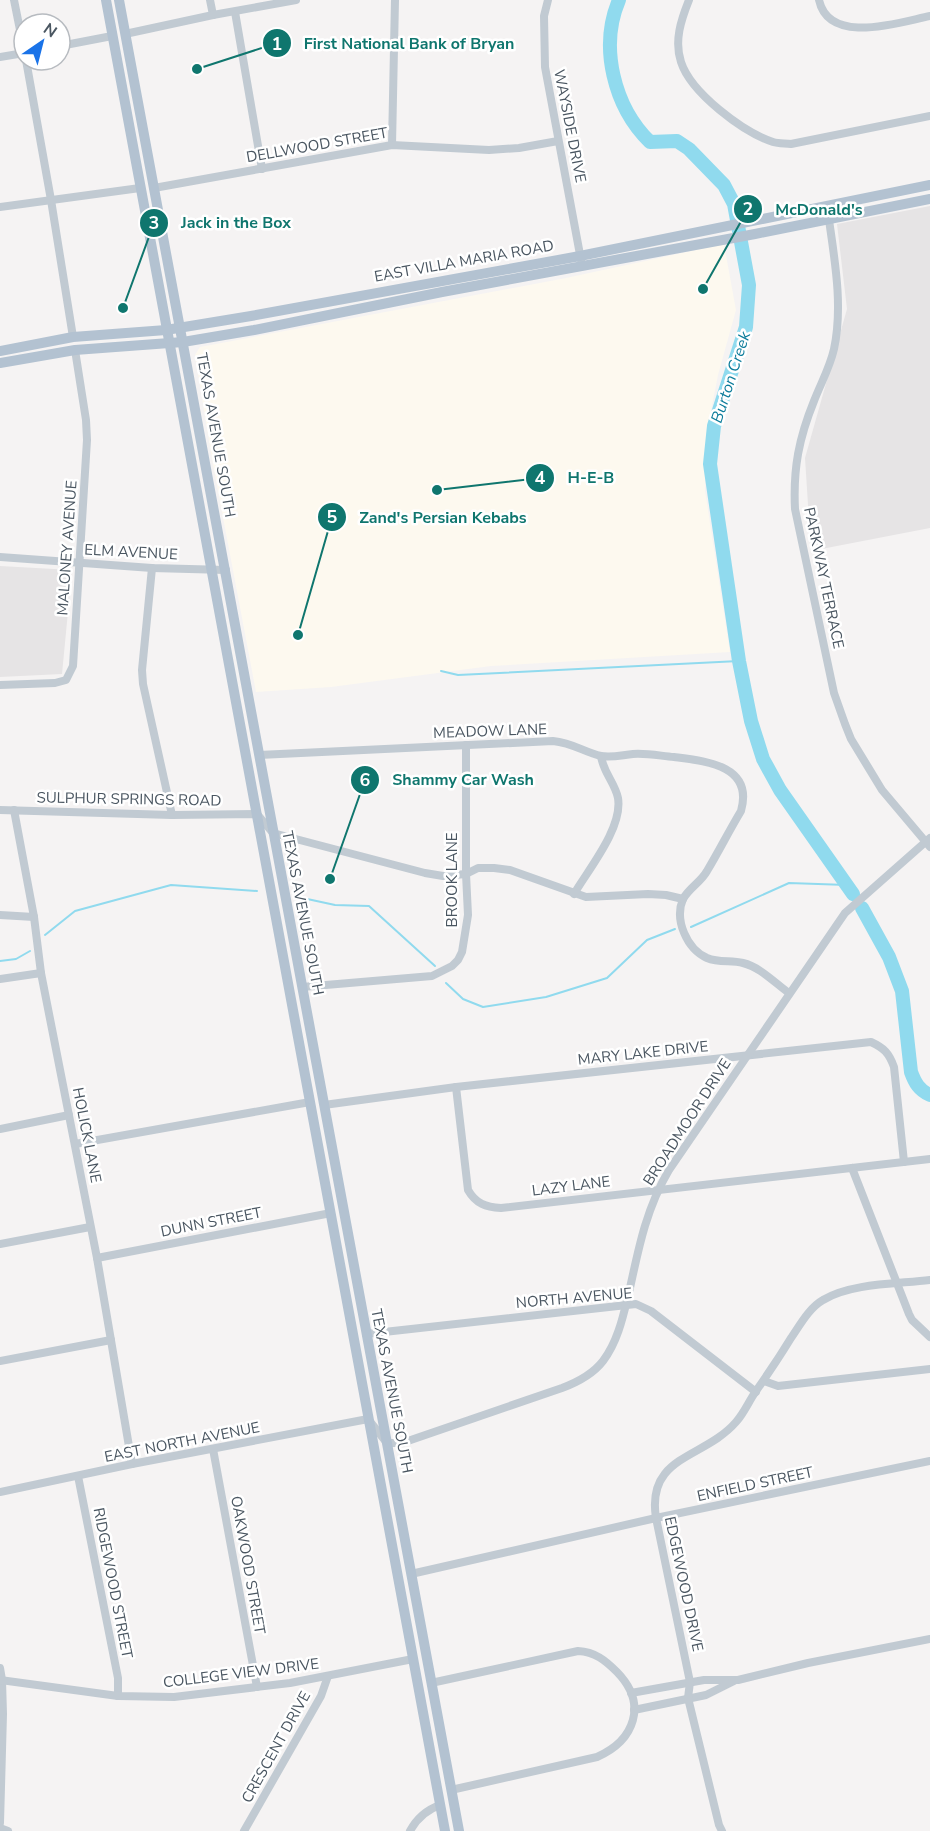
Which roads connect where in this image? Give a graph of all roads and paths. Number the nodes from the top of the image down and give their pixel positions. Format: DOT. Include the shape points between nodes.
graph roads {
  1 [pos="106,0"];
  2 [pos="119,0"];
  3 [pos="210,0"];
  4 [pos="296,0"];
  5 [pos="395,0"];
  6 [pos="548,0"];
  7 [pos="689,0"];
  8 [pos="819,0"];
  9 [pos="235,12"];
  10 [pos="213,15"];
  11 [pos="930,16"];
  12 [pos="125,34"];
  13 [pos="112,36"];
  14 [pos="72,44"];
  15 [pos="28,72"];
  16 [pos="930,116"];
  17 [pos="558,141"];
  18 [pos="392,145"];
  19 [pos="262,169"];
  20 [pos="930,185"];
  21 [pos="140,188"];
  22 [pos="154,188"];
  23 [pos="930,199"];
  24 [pos="51,200"];
  25 [pos="0,207"];
  26 [pos="829,220"];
  27 [pos="581,261"];
  28 [pos="180,328"];
  29 [pos="166,330"];
  30 [pos="73,337"];
  31 [pos="183,342"];
  32 [pos="168,343"];
  33 [pos="75,350"];
  34 [pos="0,351"];
  35 [pos="0,363"];
  36 [pos="0,557"];
  37 [pos="80,563"];
  38 [pos="152,568"];
  39 [pos="212,569"];
  40 [pos="226,570"];
  41 [pos="0,685"];
  42 [pos="466,745"];
  43 [pos="259,755"];
  44 [pos="601,756"];
  45 [pos="0,810"];
  46 [pos="14,810"];
  47 [pos="257,814"];
  48 [pos="172,815"];
  49 [pos="273,833"];
  50 [pos="929,842"];
  51 [pos="466,874"];
  52 [pos="574,894"];
  53 [pos="683,899"];
  54 [pos="0,915"];
  55 [pos="34,917"];
  56 [pos="41,973"];
  57 [pos="0,979"];
  58 [pos="302,987"];
  59 [pos="789,993"];
  60 [pos="748,1055"];
  61 [pos="456,1087"];
  62 [pos="310,1102"];
  63 [pos="324,1105"];
  64 [pos="69,1115"];
  65 [pos="0,1129"];
  66 [pos="75,1144"];
  67 [pos="930,1159"];
  68 [pos="904,1162"];
  69 [pos="852,1168"];
  70 [pos="658,1189"];
  71 [pos="339,1193"];
  72 [pos="331,1213"];
  73 [pos="90,1227"];
  74 [pos="0,1244"];
  75 [pos="97,1258"];
  76 [pos="930,1280"];
  77 [pos="897,1284"];
  78 [pos="626,1304"];
  79 [pos="366,1334"];
  80 [pos="930,1337"];
  81 [pos="111,1340"];
  82 [pos="0,1361"];
  83 [pos="930,1369"];
  84 [pos="764,1381"];
  85 [pos="756,1392"];
  86 [pos="368,1419"];
  87 [pos="387,1443"];
  88 [pos="213,1449"];
  89 [pos="930,1461"];
  90 [pos="132,1464"];
  91 [pos="78,1476"];
  92 [pos="0,1492"];
  93 [pos="656,1518"];
  94 [pos="411,1574"];
  95 [pos="930,1639"];
  96 [pos="413,1659"];
  97 [pos="0,1668"];
  98 [pos="328,1676"];
  99 [pos="624,1679"];
  100 [pos="1,1680"];
  101 [pos="738,1680"];
  102 [pos="690,1682"];
  103 [pos="431,1683"];
  104 [pos="257,1687"];
  105 [pos="649,1690"];
  106 [pos="118,1696"];
  107 [pos="688,1698"];
  108 [pos="633,1702"];
  109 [pos="423,1712"];
  110 [pos="451,1790"];
  111 [pos="441,1805"];
  112 [pos="0,1826"];
  113 [pos="8,1831"];
  114 [pos="244,1831"];
  115 [pos="410,1831"];
  116 [pos="445,1831"];
  117 [pos="459,1831"];
  118 [pos="722,1831"];
  1 -- 13 [label="main road, TEXAS AVENUE SOUTH"];
  2 -- 12 [label="main road, TEXAS AVENUE SOUTH"];
  3 -- 10 [label="street"];
  4 -- 9 [label="street"];
  5 -- 18 [label="street"];
  6 -- 17 [label="street, WAYSIDE DRIVE" via="543,50"];
  7 -- 16 [label="street" via="678,35 681,64 701,94 760,136 791,144"];
  8 -- 11 [label="street" via="831,20 858,28"];
  9 -- 10 [label="street"];
  9 -- 19 [label="street"];
  10 -- 12 [label="street"];
  12 -- 22 [label="main road, TEXAS AVENUE SOUTH"];
  13 -- 14 [label="street"];
  13 -- 21 [label="main road, TEXAS AVENUE SOUTH"];
  15 -- 24 [label="street"];
  17 -- 18 [label="street, DELLWOOD STREET" via="489,150"];
  17 -- 27 [label="street, WAYSIDE DRIVE"];
  18 -- 19 [label="street, DELLWOOD STREET"];
  19 -- 22 [label="street, DELLWOOD STREET"];
  20 -- 27 [label="main road, EAST VILLA MARIA ROAD"];
  21 -- 24 [label="street"];
  21 -- 29 [label="main road, TEXAS AVENUE SOUTH"];
  22 -- 28 [label="main road, TEXAS AVENUE SOUTH"];
  23 -- 26 [label="main road, EAST VILLA MARIA ROAD"];
  24 -- 25 [label="street"];
  24 -- 30 [label="street"];
  26 -- 27 [label="main road, EAST VILLA MARIA ROAD"];
  26 -- 50 [label="street, PARKWAY TERRACE" via="838,294 837,331 829,367 799,442 795,509 834,693 851,739 882,789"];
  27 -- 28 [label="main road, EAST VILLA MARIA ROAD"];
  27 -- 31 [label="main road, EAST VILLA MARIA ROAD"];
  28 -- 29 [label="main road, EAST VILLA MARIA ROAD"];
  28 -- 31 [label="main road, TEXAS AVENUE SOUTH"];
  29 -- 30 [label="main road, EAST VILLA MARIA ROAD"];
  29 -- 32 [label="main road, TEXAS AVENUE SOUTH"];
  30 -- 34 [label="main road, EAST VILLA MARIA ROAD"];
  31 -- 32 [label="main road, EAST VILLA MARIA ROAD"];
  31 -- 40 [label="main road, TEXAS AVENUE SOUTH"];
  32 -- 33 [label="main road, EAST VILLA MARIA ROAD"];
  32 -- 39 [label="main road, TEXAS AVENUE SOUTH"];
  33 -- 35 [label="main road, EAST VILLA MARIA ROAD"];
  33 -- 37 [label="street, MALONEY AVENUE" via="87,440"];
  36 -- 37 [label="street, ELM AVENUE"];
  37 -- 38 [label="street, ELM AVENUE"];
  37 -- 41 [label="street, MALONEY AVENUE" via="74,655 66,680"];
  38 -- 39 [label="street, ELM AVENUE"];
  38 -- 48 [label="street" via="143,684"];
  39 -- 40 [label="street, ELM AVENUE"];
  39 -- 47 [label="main road, TEXAS AVENUE SOUTH"];
  40 -- 43 [label="main road, TEXAS AVENUE SOUTH"];
  42 -- 43 [label="street, MEADOW LANE"];
  42 -- 44 [label="street, MEADOW LANE" via="566,742"];
  42 -- 51 [label="street, BROOK LANE"];
  43 -- 49 [label="main road, TEXAS AVENUE SOUTH"];
  44 -- 52 [label="street" via="602,767 618,799 617,813 603,849"];
  44 -- 53 [label="street, MEADOW LANE" via="652,754 711,762 736,779 742,795 741,811 706,874"];
  45 -- 46 [label="street, SULPHUR SPRINGS ROAD"];
  46 -- 48 [label="street, SULPHUR SPRINGS ROAD"];
  46 -- 55 [label="street, HOLICK LANE"];
  47 -- 48 [label="street, SULPHUR SPRINGS ROAD"];
  47 -- 49 [label="street"];
  47 -- 62 [label="main road, TEXAS AVENUE SOUTH"];
  49 -- 51 [label="street" via="425,873"];
  49 -- 58 [label="main road, TEXAS AVENUE SOUTH"];
  50 -- 59 [label="street, BROADMOOR DRIVE" via="845,913"];
  51 -- 52 [label="street" via="478,868 510,870"];
  51 -- 58 [label="street, BROOK LANE" via="466,934 462,952 452,966 432,976"];
  52 -- 53 [label="street" via="648,894"];
  53 -- 59 [label="street" via="681,922 690,946 708,958 750,965"];
  54 -- 55 [label="street"];
  55 -- 56 [label="street, HOLICK LANE"];
  56 -- 57 [label="street"];
  56 -- 64 [label="street, HOLICK LANE"];
  58 -- 63 [label="main road, TEXAS AVENUE SOUTH"];
  59 -- 60 [label="street, BROADMOOR DRIVE"];
  60 -- 61 [label="street, MARY LAKE DRIVE"];
  60 -- 68 [label="street, MARY LAKE DRIVE" via="856,1042 882,1047 890,1054 894,1066"];
  60 -- 70 [label="street, BROADMOOR DRIVE"];
  61 -- 63 [label="street, MARY LAKE DRIVE"];
  61 -- 70 [label="street, LAZY LANE" via="468,1190 476,1202 501,1208"];
  62 -- 66 [label="street"];
  62 -- 71 [label="main road" via="318,1109 333,1186"];
  62 -- 72 [label="main road, TEXAS AVENUE SOUTH"];
  63 -- 71 [label="main road, TEXAS AVENUE SOUTH"];
  64 -- 65 [label="street"];
  64 -- 66 [label="street, HOLICK LANE"];
  66 -- 73 [label="street, HOLICK LANE"];
  67 -- 68 [label="street, LAZY LANE"];
  68 -- 69 [label="street, LAZY LANE"];
  69 -- 70 [label="street, LAZY LANE"];
  69 -- 77 [label="street"];
  70 -- 78 [label="street, BROADMOOR DRIVE" via="645,1222"];
  71 -- 79 [label="main road, TEXAS AVENUE SOUTH"];
  72 -- 75 [label="street, DUNN STREET"];
  72 -- 86 [label="main road, TEXAS AVENUE SOUTH"];
  73 -- 74 [label="street"];
  73 -- 75 [label="street, HOLICK LANE"];
  75 -- 81 [label="street, HOLICK LANE"];
  76 -- 77 [label="street, EDGEWOOD DRIVE"];
  77 -- 80 [label="street" via="912,1320"];
  77 -- 84 [label="street, EDGEWOOD DRIVE" via="843,1291 820,1301"];
  78 -- 79 [label="street, NORTH AVENUE"];
  78 -- 85 [label="street, NORTH AVENUE" via="651,1311"];
  78 -- 87 [label="street, BROADMOOR DRIVE" via="608,1354 579,1381 442,1431 402,1443"];
  79 -- 87 [label="main road, TEXAS AVENUE SOUTH"];
  81 -- 82 [label="street"];
  81 -- 90 [label="street, HOLICK LANE"];
  83 -- 84 [label="street" via="778,1386"];
  84 -- 85 [label="street, EDGEWOOD DRIVE"];
  85 -- 93 [label="street, EDGEWOOD DRIVE" via="725,1434 679,1460 661,1477 655,1491"];
  86 -- 87 [label="street"];
  86 -- 88 [label="street, EAST NORTH AVENUE"];
  86 -- 96 [label="main road, TEXAS AVENUE SOUTH"];
  87 -- 94 [label="main road, TEXAS AVENUE SOUTH"];
  88 -- 90 [label="street, EAST NORTH AVENUE"];
  88 -- 104 [label="street, OAKWOOD STREET"];
  89 -- 93 [label="street, ENFIELD STREET"];
  90 -- 91 [label="street, EAST NORTH AVENUE"];
  91 -- 92 [label="street, EAST NORTH AVENUE"];
  91 -- 106 [label="street, RIDGEWOOD STREET" via="118,1678"];
  93 -- 94 [label="street, ENFIELD STREET"];
  93 -- 102 [label="street, EDGEWOOD DRIVE"];
  94 -- 103 [label="main road, TEXAS AVENUE SOUTH"];
  95 -- 101 [label="street"];
  96 -- 98 [label="street, COLLEGE VIEW DRIVE"];
  96 -- 109 [label="main road, TEXAS AVENUE SOUTH"];
  97 -- 100 [label="street"];
  98 -- 104 [label="street, COLLEGE VIEW DRIVE"];
  98 -- 114 [label="street, CRESCENT DRIVE" via="321,1696"];
  99 -- 103 [label="street" via="606,1660 578,1651"];
  99 -- 105 [label="street"];
  99 -- 108 [label="street"];
  100 -- 106 [label="street, COLLEGE VIEW DRIVE"];
  100 -- 112 [label="street"];
  101 -- 102 [label="street"];
  101 -- 107 [label="street"];
  102 -- 105 [label="street"];
  102 -- 107 [label="street, EDGEWOOD DRIVE"];
  103 -- 110 [label="main road, TEXAS AVENUE SOUTH"];
  104 -- 106 [label="street, COLLEGE VIEW DRIVE" via="174,1697"];
  105 -- 108 [label="street"];
  107 -- 108 [label="street"];
  107 -- 118 [label="street, EDGEWOOD DRIVE"];
  108 -- 110 [label="street" via="632,1726 627,1735 597,1757"];
  109 -- 110 [label="main road" via="431,1720 443,1786"];
  109 -- 111 [label="main road, TEXAS AVENUE SOUTH"];
  110 -- 117 [label="main road, TEXAS AVENUE SOUTH"];
  111 -- 115 [label="street" via="423,1814"];
  111 -- 116 [label="main road, TEXAS AVENUE SOUTH"];
  112 -- 113 [label="street"];
}
